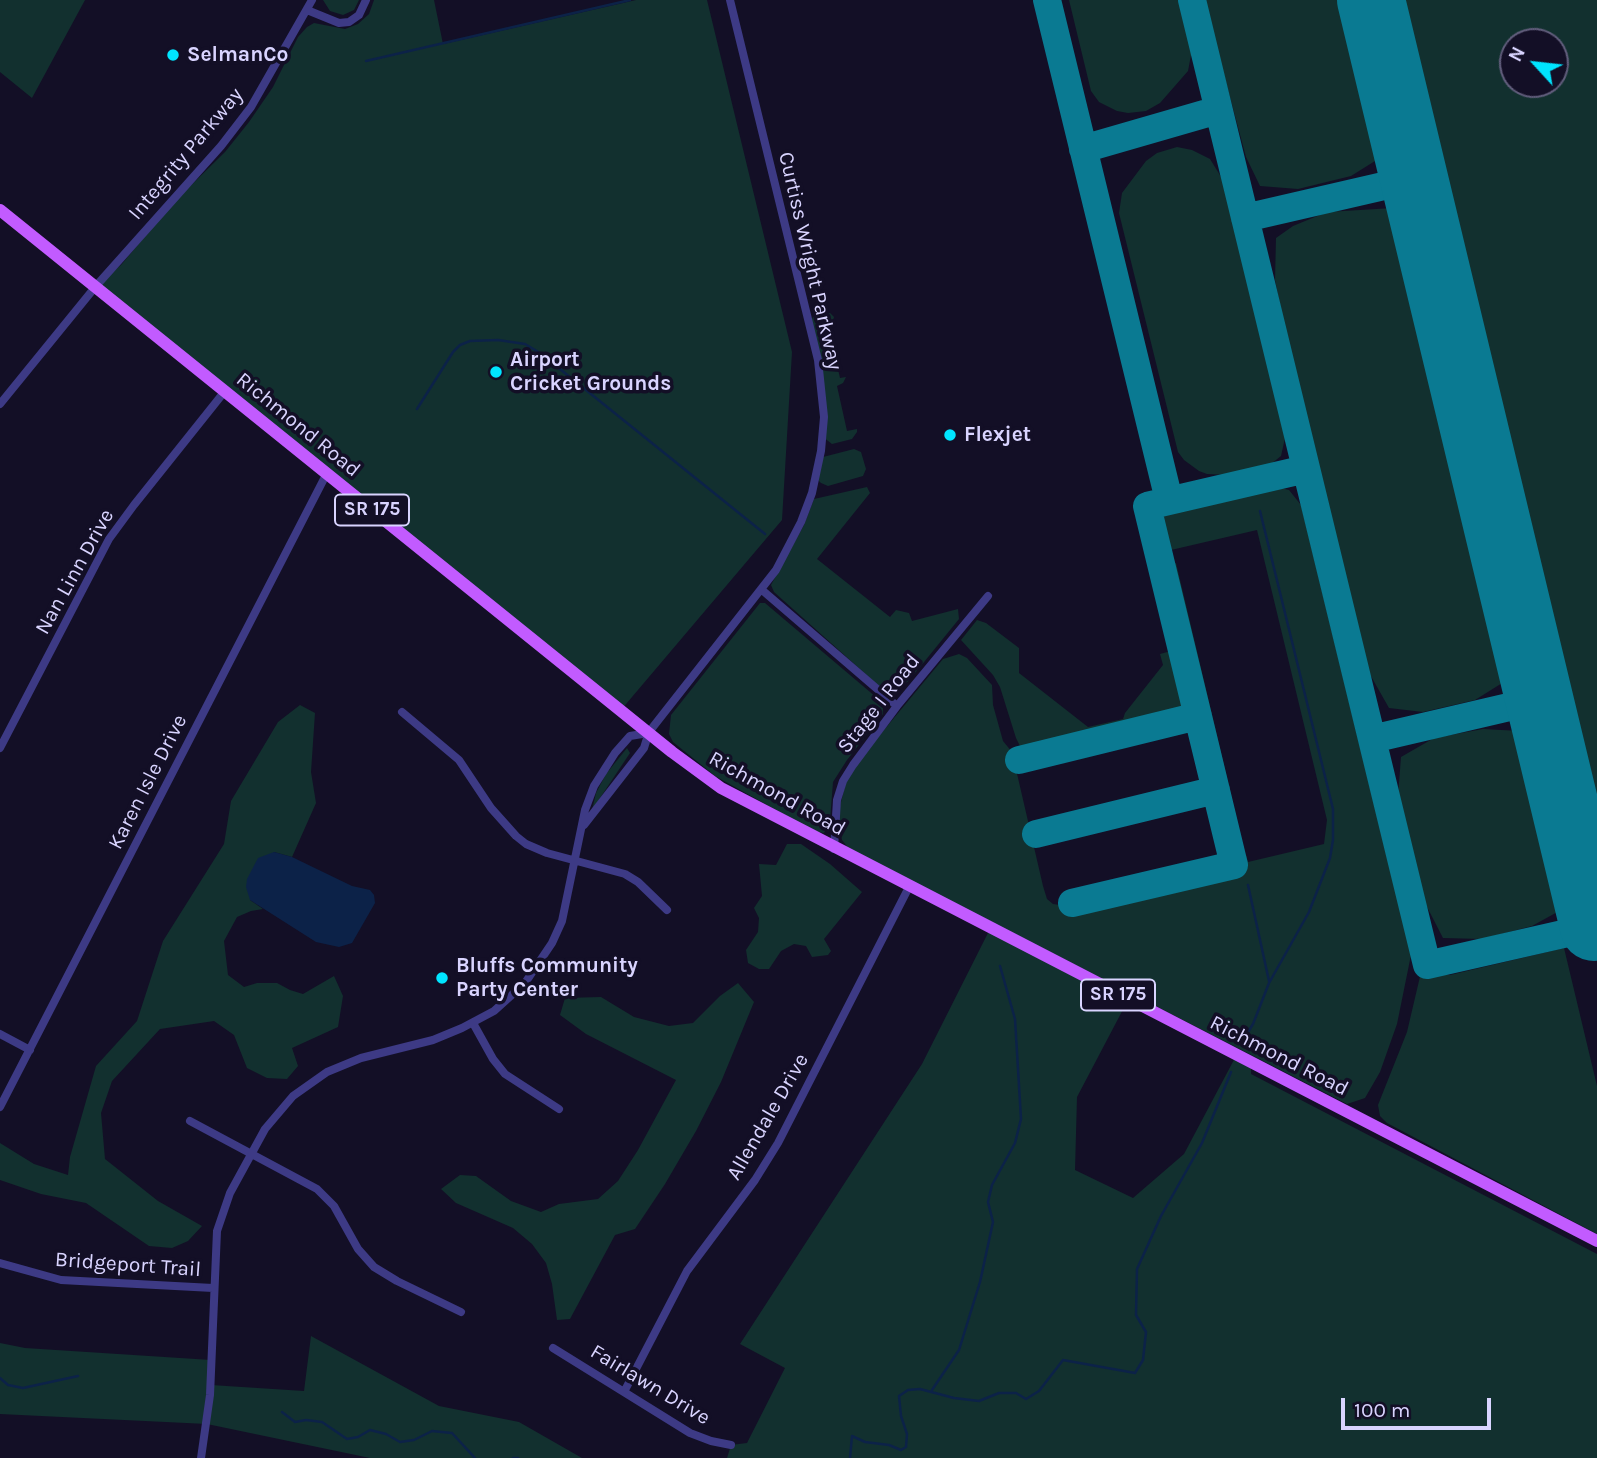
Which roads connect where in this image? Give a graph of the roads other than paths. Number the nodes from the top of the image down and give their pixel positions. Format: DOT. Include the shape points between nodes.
graph roads {
  1 [pos="312,0"];
  2 [pos="366,0"];
  3 [pos="730,0"];
  4 [pos="307,10"];
  5 [pos="0,210"];
  6 [pos="96,286"];
  7 [pos="225,391"];
  8 [pos="0,404"];
  9 [pos="327,473"];
  10 [pos="762,590"];
  11 [pos="988,596"];
  12 [pos="897,706"];
  13 [pos="402,712"];
  14 [pos="649,733"];
  15 [pos="0,748"];
  16 [pos="584,825"];
  17 [pos="834,849"];
  18 [pos="575,861"];
  19 [pos="909,887"];
  20 [pos="667,910"];
  21 [pos="473,1023"];
  22 [pos="0,1034"];
  23 [pos="30,1050"];
  24 [pos="0,1107"];
  25 [pos="559,1109"];
  26 [pos="190,1121"];
  27 [pos="252,1153"];
  28 [pos="1597,1241"];
  29 [pos="0,1263"];
  30 [pos="213,1288"];
  31 [pos="461,1312"];
  32 [pos="553,1348"];
  33 [pos="624,1392"];
  34 [pos="731,1445"];
  35 [pos="201,1458"];
  1 -- 4 [label="street, Integrity Parkway"];
  2 -- 4 [label="street" via="359,15 349,22 339,23"];
  3 -- 10 [label="street, Curtiss Wright Parkway" via="818,360 824,416 808,503 793,540"];
  4 -- 6 [label="street, Integrity Parkway" via="251,107"];
  5 -- 6 [label="main road, Richmond Road / SR 175"];
  6 -- 7 [label="main road, Richmond Road / SR 175"];
  6 -- 8 [label="street, Integrity Parkway"];
  7 -- 9 [label="main road, Richmond Road / SR 175"];
  7 -- 15 [label="street, Nan Linn Drive" via="109,539"];
  9 -- 14 [label="main road, Richmond Road / SR 175"];
  9 -- 23 [label="street, Karen Isle Drive"];
  10 -- 12 [label="street"];
  10 -- 14 [label="street, Curtiss Wright Parkway"];
  11 -- 12 [label="street, Stage I Road"];
  12 -- 17 [label="street, Stage I Road" via="843,781"];
  13 -- 18 [label="street" via="459,760 516,836 536,849"];
  14 -- 16 [label="street, Curtiss Wright Parkway" via="644,748"];
  14 -- 16 [label="street" via="630,736 615,753 594,786"];
  14 -- 17 [label="main road, Richmond Road / SR 175" via="721,788"];
  16 -- 18 [label="street"];
  17 -- 19 [label="main road, Richmond Road / SR 175"];
  18 -- 20 [label="street" via="632,877"];
  18 -- 21 [label="street" via="562,921 545,955 509,999"];
  19 -- 28 [label="main road, Richmond Road / SR 175"];
  19 -- 33 [label="street, Allendale Drive" via="778,1143 687,1271"];
  21 -- 25 [label="street" via="506,1074"];
  21 -- 27 [label="street" via="327,1072 282,1108"];
  22 -- 23 [label="street"];
  23 -- 24 [label="street, Karen Isle Drive"];
  26 -- 27 [label="street"];
  27 -- 30 [label="street" via="217,1231"];
  27 -- 31 [label="street" via="325,1195 358,1249 380,1271"];
  29 -- 30 [label="street, Bridgeport Trail" via="61,1280"];
  30 -- 35 [label="street" via="210,1395"];
  32 -- 33 [label="street, Fairlawn Drive"];
  33 -- 34 [label="street, Fairlawn Drive" via="690,1433"];
}
